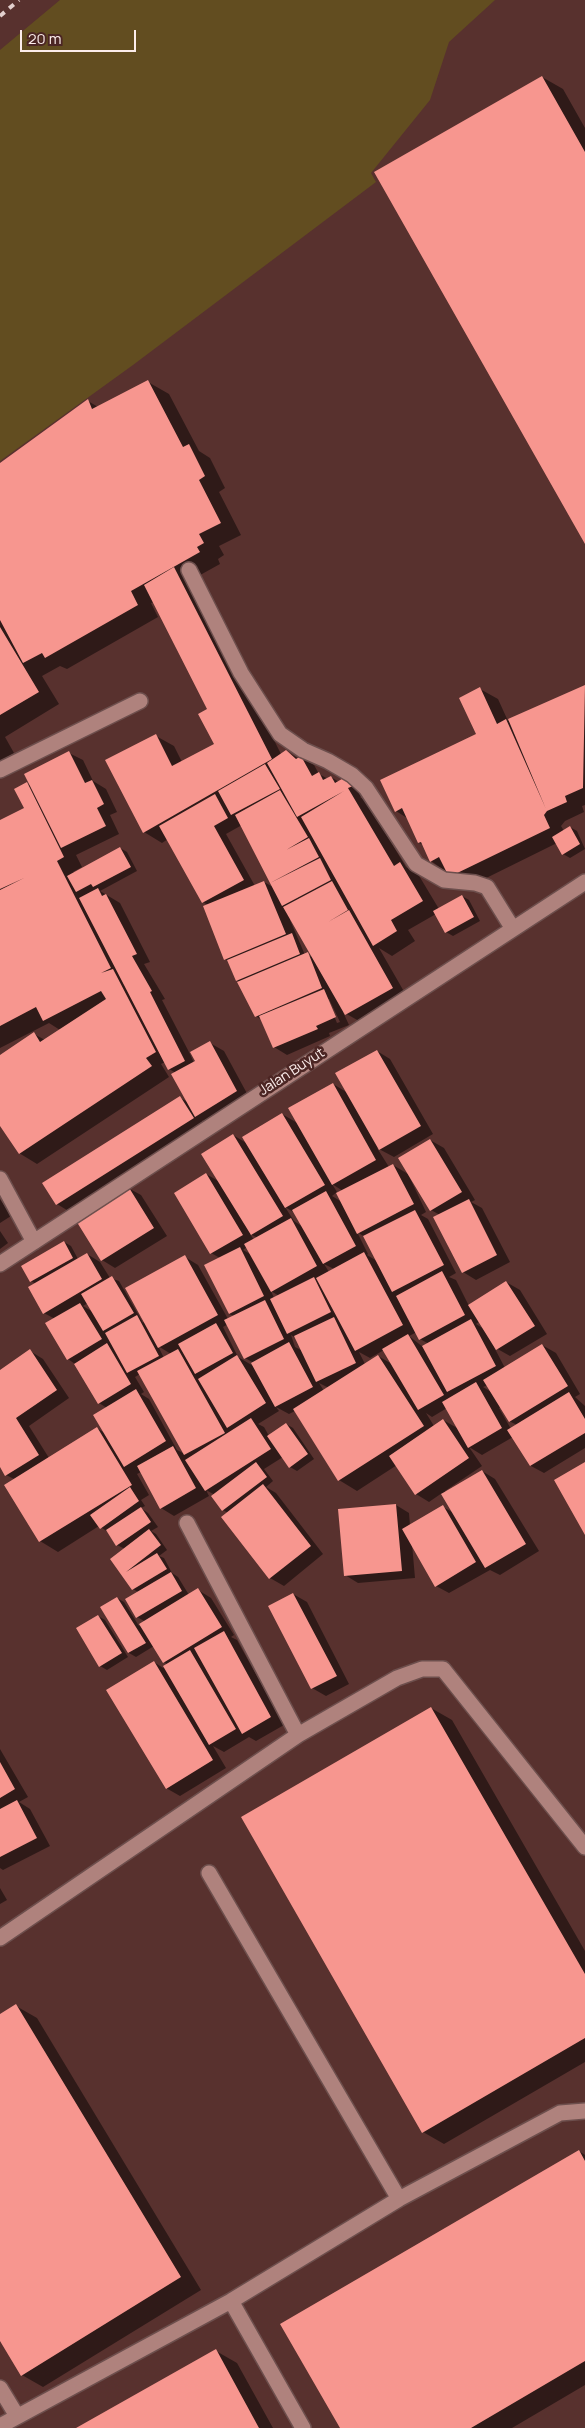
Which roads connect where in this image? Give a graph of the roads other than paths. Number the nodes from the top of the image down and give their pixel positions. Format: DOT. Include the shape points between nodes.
graph roads {
  1 [pos="189,570"];
  2 [pos="140,701"];
  3 [pos="0,770"];
  4 [pos="585,882"];
  5 [pos="513,929"];
  6 [pos="0,1179"];
  7 [pos="34,1242"];
  8 [pos="0,1264"];
  9 [pos="187,1523"];
  10 [pos="298,1735"];
  11 [pos="585,1846"];
  12 [pos="209,1873"];
  13 [pos="0,1938"];
  14 [pos="585,2111"];
  15 [pos="399,2199"];
  16 [pos="231,2301"];
  17 [pos="0,2388"];
  18 [pos="17,2416"];
  19 [pos="0,2426"];
  20 [pos="303,2428"];
  1 -- 5 [label="street" via="241,673 280,734 302,750 352,775 366,788 416,864 444,880 486,887"];
  2 -- 3 [label="street"];
  4 -- 5 [label="street, Jalan Buyut"];
  5 -- 7 [label="street, Jalan Buyut"];
  6 -- 7 [label="street"];
  7 -- 8 [label="street, Jalan Buyut"];
  9 -- 10 [label="street"];
  10 -- 11 [label="street" via="397,1678 422,1669 443,1669"];
  10 -- 13 [label="street"];
  12 -- 15 [label="street"];
  14 -- 15 [label="street" via="560,2113"];
  15 -- 16 [label="street"];
  16 -- 18 [label="street"];
  16 -- 20 [label="street"];
  17 -- 18 [label="street"];
  18 -- 19 [label="street"];
}
